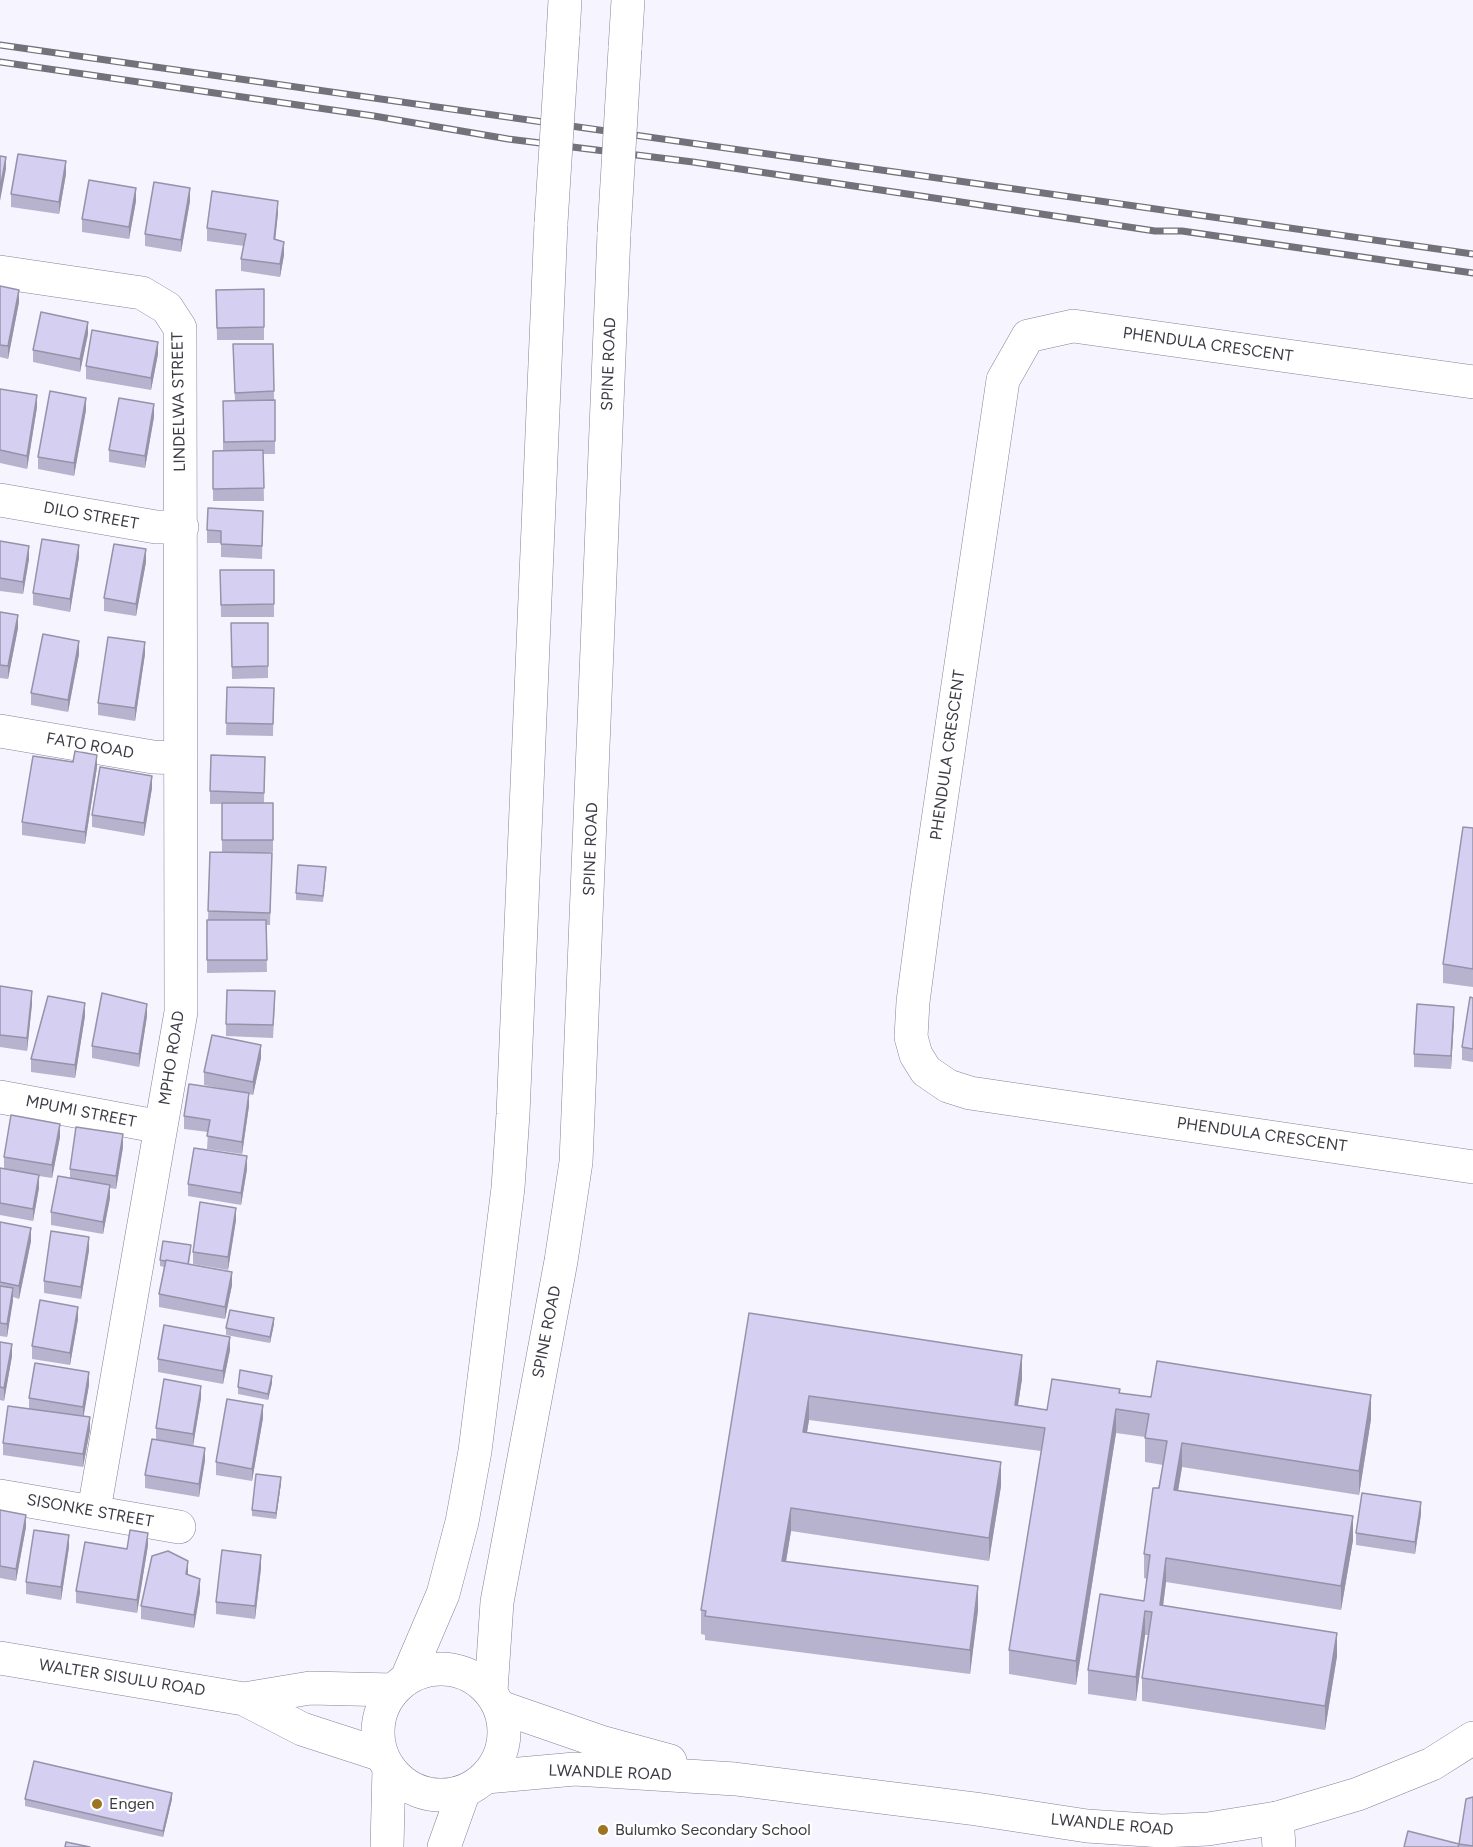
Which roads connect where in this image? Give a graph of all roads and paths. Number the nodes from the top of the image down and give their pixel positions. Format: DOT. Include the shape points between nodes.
graph roads {
  1 [pos="565,0"];
  2 [pos="628,0"];
  3 [pos="0,272"];
  4 [pos="1473,382"];
  5 [pos="0,500"];
  6 [pos="182,527"];
  7 [pos="0,731"];
  8 [pos="181,758"];
  9 [pos="0,1097"];
  10 [pos="161,1127"];
  11 [pos="1473,1167"];
  12 [pos="0,1496"];
  13 [pos="94,1510"];
  14 [pos="179,1527"];
  15 [pos="0,1658"];
  16 [pos="400,1684"];
  17 [pos="244,1699"];
  18 [pos="495,1699"];
  19 [pos="1473,1738"];
  20 [pos="386,1762"];
  21 [pos="735,1779"];
  22 [pos="475,1784"];
  23 [pos="1278,1832"];
  24 [pos="387,1847"];
  25 [pos="444,1847"];
  1 -- 16 [label="street, bridge" via="551,223 508,1188 476,1451 462,1522 442,1594"];
  2 -- 18 [label="street, SPINE ROAD, bridge" via="614,233 577,1152 561,1261 497,1602"];
  3 -- 6 [label="street, LINDELWA STREET" via="142,293 167,308 180,328"];
  4 -- 11 [label="street, PHENDULA CRESCENT" via="1073,326 1028,336 1003,380 927,895 911,1037 926,1071 948,1086 970,1093"];
  5 -- 6 [label="street, DILO STREET" via="156,527"];
  6 -- 8 [label="street, MPHO ROAD"];
  7 -- 8 [label="street, FATO ROAD" via="153,757"];
  8 -- 10 [label="street, MPHO ROAD" via="181,1012"];
  9 -- 10 [label="street, MPUMI STREET"];
  10 -- 13 [label="street, MPHO ROAD"];
  12 -- 13 [label="street, SISONKE STREET"];
  13 -- 14 [label="street, SISONKE STREET"];
  15 -- 17 [label="street, WALTER SISULU ROAD"];
  16 -- 17 [label="street, WALTER SISULU ROAD" via="310,1688"];
  16 -- 18 [label="street" via="423,1671 451,1669 477,1679"];
  16 -- 20 [label="street" via="384,1705 379,1721 378,1738"];
  17 -- 20 [label="street, WALTER SISULU ROAD" via="302,1729"];
  18 -- 21 [label="street, LWANDLE ROAD" via="604,1743"];
  18 -- 22 [label="street, SPINE ROAD" via="504,1725 503,1744 494,1768"];
  19 -- 23 [label="street, LWANDLE ROAD" via="1432,1764"];
  20 -- 22 [label="street" via="399,1779 423,1793 438,1796"];
  20 -- 24 [label="street"];
  21 -- 22 [label="street, LWANDLE ROAD" via="575,1769"];
  21 -- 23 [label="street, LWANDLE ROAD" via="1087,1826"];
  22 -- 25 [label="street, SPINE ROAD"];
}
